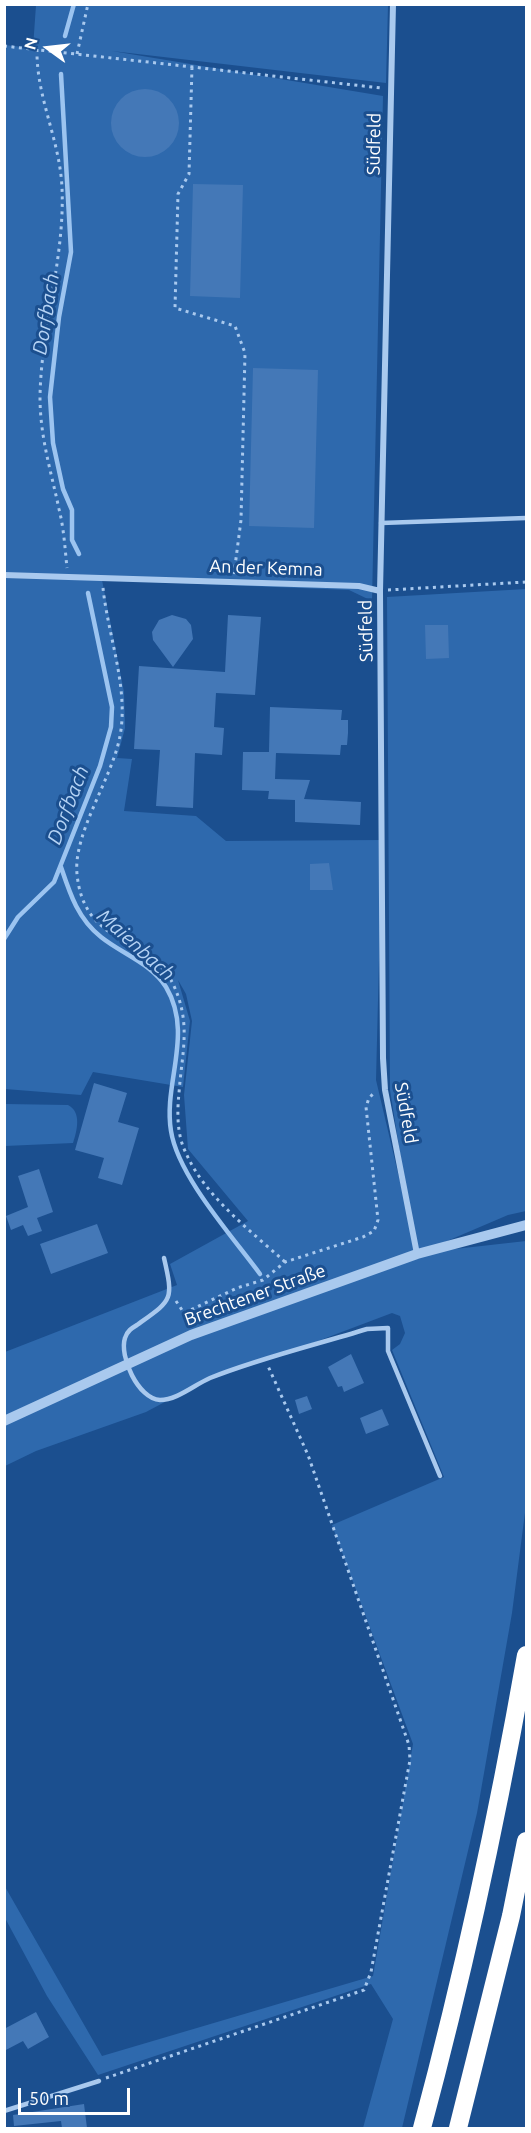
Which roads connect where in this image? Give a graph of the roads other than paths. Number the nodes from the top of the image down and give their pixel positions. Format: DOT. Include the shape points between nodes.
graph roads {
  1 [pos="393,4"];
  2 [pos="526,518"];
  3 [pos="381,523"];
  4 [pos="4,575"];
  5 [pos="380,591"];
  6 [pos="526,1225"];
  7 [pos="417,1254"];
  8 [pos="164,1258"];
  9 [pos="126,1364"];
  10 [pos="4,1421"];
  11 [pos="440,1476"];
  12 [pos="526,1655"];
  13 [pos="526,1841"];
  14 [pos="99,2081"];
  15 [pos="4,2111"];
  16 [pos="422,2128"];
  17 [pos="458,2128"];
  1 -- 3 [label="street, Südfeld"];
  2 -- 3 [label="lane"];
  3 -- 5 [label="street, Südfeld"];
  4 -- 5 [label="street, An der Kemna" via="359,586"];
  5 -- 7 [label="street, Südfeld" via="385,1090"];
  6 -- 7 [label="street, Brechtener Straße"];
  7 -- 9 [label="street, Brechtener Straße" via="191,1335"];
  8 -- 9 [label="lane" via="171,1289 169,1297 129,1330 123,1349"];
  9 -- 10 [label="street, Brechtener Straße"];
  9 -- 11 [label="lane" via="135,1382 148,1396 158,1400 210,1378 367,1329 388,1328 388,1351"];
  12 -- 16 [label="highway" via="474,1922"];
  13 -- 17 [label="highway"];
  14 -- 15 [label="lane"];
}
